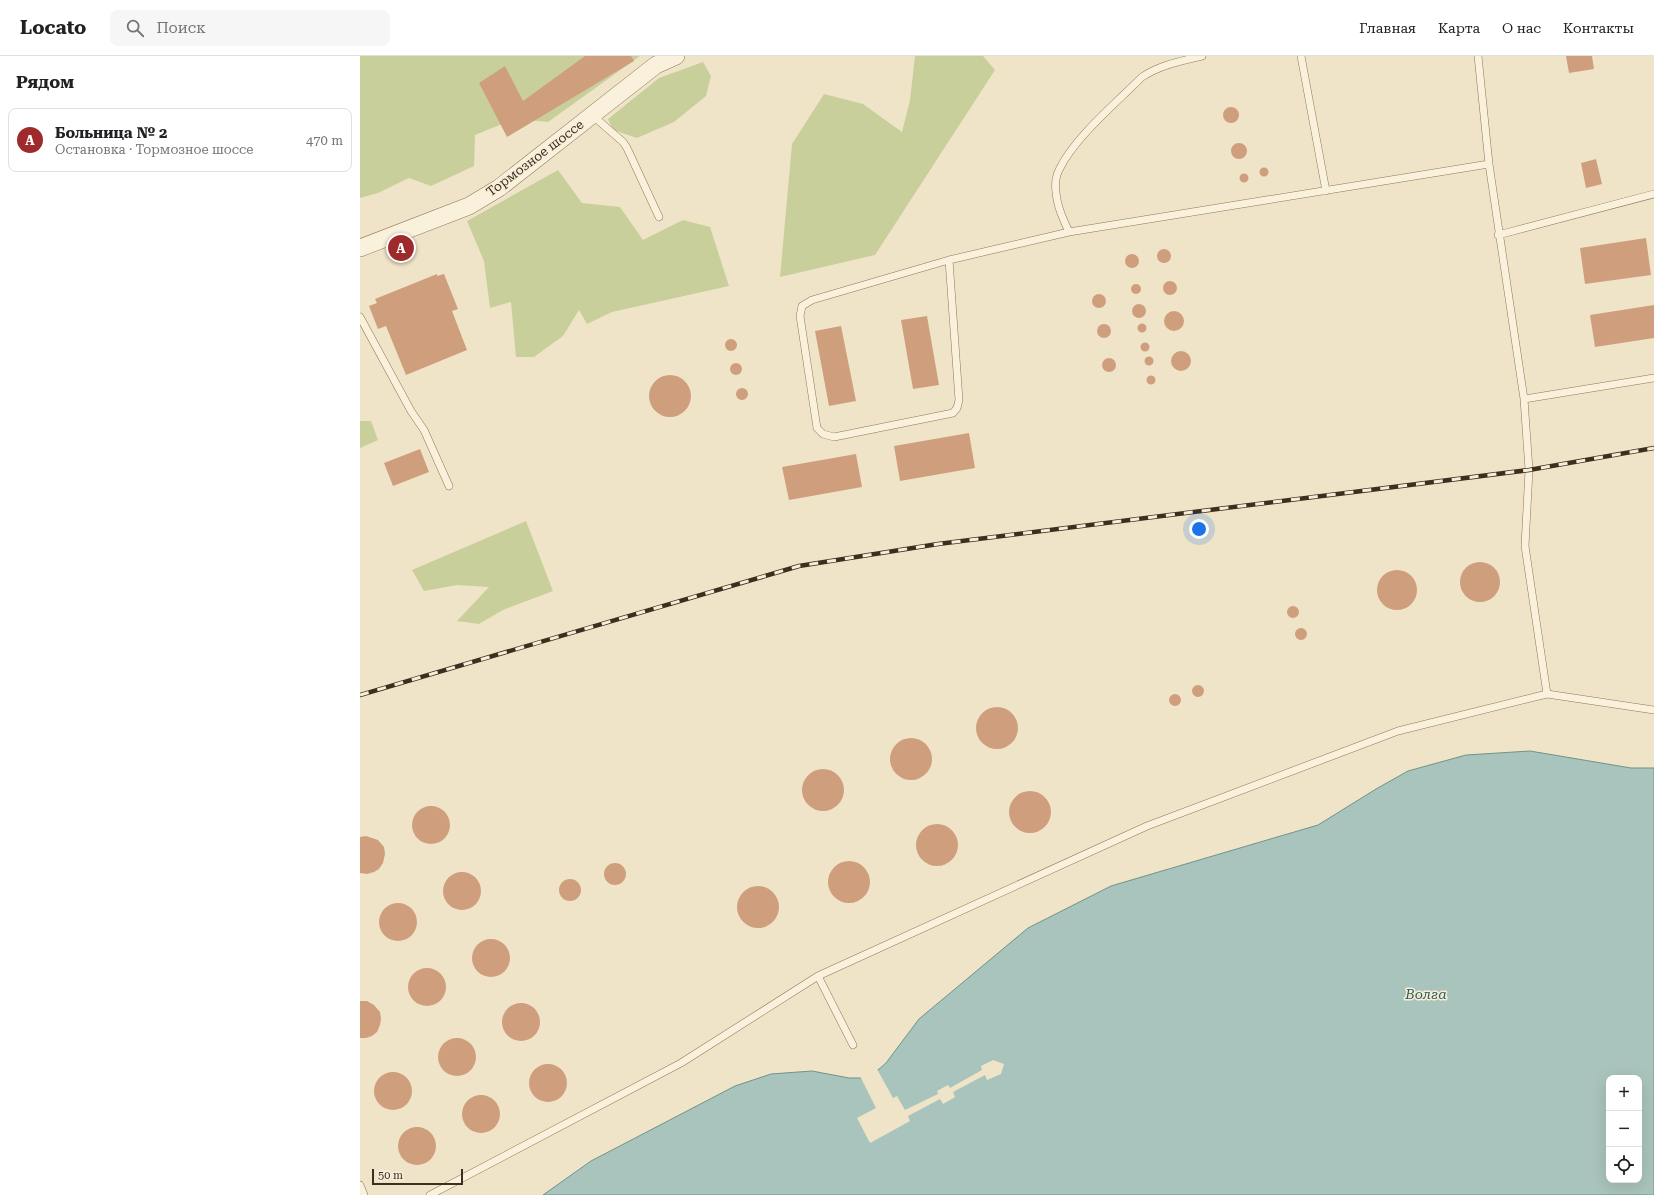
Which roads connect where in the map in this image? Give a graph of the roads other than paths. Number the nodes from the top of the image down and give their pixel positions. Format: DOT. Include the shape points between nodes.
graph roads {
  1 [pos="676,56"];
  2 [pos="1202,56"];
  3 [pos="1301,56"];
  4 [pos="1478,56"];
  5 [pos="592,115"];
  6 [pos="1489,164"];
  7 [pos="1326,191"];
  8 [pos="1654,194"];
  9 [pos="659,217"];
  10 [pos="1069,232"];
  11 [pos="1498,234"];
  12 [pos="360,248"];
  13 [pos="949,260"];
  14 [pos="360,317"];
  15 [pos="1654,378"];
  16 [pos="1524,399"];
  17 [pos="450,486"];
  18 [pos="1546,694"];
  19 [pos="1654,710"];
  20 [pos="818,976"];
  21 [pos="853,1044"];
  22 [pos="360,1185"];
  23 [pos="364,1195"];
  24 [pos="430,1195"];
  1 -- 5 [label="street, Тормозное шоссе" via="656,65"];
  2 -- 10 [label="lane" via="1159,67 1142,77 1076,144 1059,171 1056,186 1058,207"];
  3 -- 7 [label="lane"];
  4 -- 6 [label="lane"];
  5 -- 9 [label="lane" via="627,148"];
  5 -- 12 [label="street, Тормозное шоссе" via="499,188 469,206"];
  6 -- 7 [label="lane"];
  6 -- 11 [label="lane"];
  7 -- 10 [label="lane"];
  8 -- 11 [label="lane"];
  10 -- 13 [label="lane"];
  11 -- 16 [label="lane"];
  13 -- 13 [label="lane" via="959,400 957,408 953,413 834,437 823,434 817,428 800,316 802,306 812,300"];
  14 -- 17 [label="lane" via="424,430"];
  15 -- 16 [label="lane"];
  16 -- 18 [label="lane" via="1529,470 1525,546"];
  18 -- 19 [label="lane"];
  18 -- 20 [label="lane" via="1398,731 1147,826"];
  20 -- 21 [label="lane"];
  20 -- 24 [label="lane" via="681,1062"];
  22 -- 23 [label="lane"];
}
